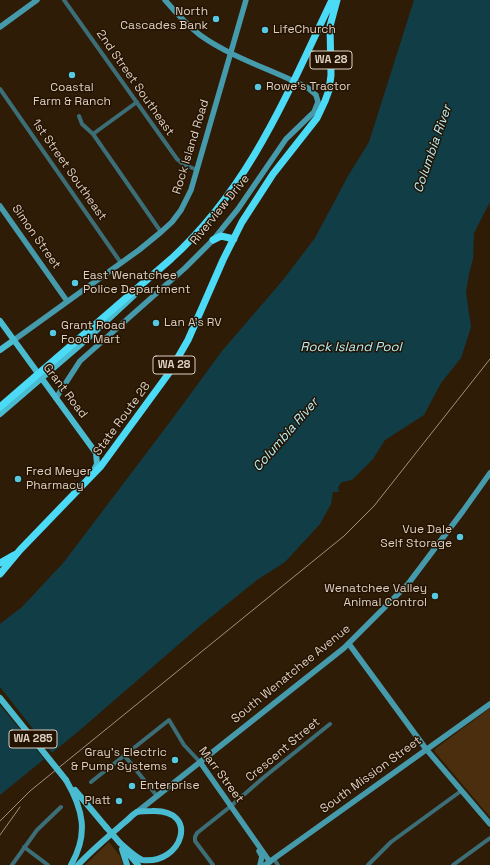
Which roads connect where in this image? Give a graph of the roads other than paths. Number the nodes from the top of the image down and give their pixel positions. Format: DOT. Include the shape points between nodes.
graph roads {
  1 [pos="37,0"];
  2 [pos="64,0"];
  3 [pos="166,0"];
  4 [pos="332,0"];
  5 [pos="337,0"];
  6 [pos="244,1"];
  7 [pos="0,27"];
  8 [pos="230,52"];
  9 [pos="293,81"];
  10 [pos="0,89"];
  11 [pos="136,102"];
  12 [pos="318,102"];
  13 [pos="79,116"];
  14 [pos="318,118"];
  15 [pos="93,134"];
  16 [pos="197,170"];
  17 [pos="0,206"];
  18 [pos="222,229"];
  19 [pos="161,232"];
  20 [pos="225,236"];
  21 [pos="234,239"];
  22 [pos="213,240"];
  23 [pos="121,263"];
  24 [pos="68,301"];
  25 [pos="0,321"];
  26 [pos="14,340"];
  27 [pos="0,350"];
  28 [pos="40,376"];
  29 [pos="56,398"];
  30 [pos="0,407"];
  31 [pos="0,414"];
  32 [pos="490,473"];
  33 [pos="90,477"];
  34 [pos="20,550"];
  35 [pos="0,563"];
  36 [pos="0,574"];
  37 [pos="349,644"];
  38 [pos="0,698"];
  39 [pos="490,704"];
  40 [pos="330,724"];
  41 [pos="426,749"];
  42 [pos="124,755"];
  43 [pos="200,762"];
  44 [pos="66,780"];
  45 [pos="91,782"];
  46 [pos="461,791"];
  47 [pos="157,796"];
  48 [pos="231,806"];
  49 [pos="60,807"];
  50 [pos="137,812"];
  51 [pos="490,824"];
  52 [pos="490,838"];
  53 [pos="256,842"];
  54 [pos="120,843"];
  55 [pos="24,847"];
  56 [pos="270,862"];
  57 [pos="12,865"];
  58 [pos="48,865"];
  59 [pos="71,865"];
  60 [pos="78,865"];
  61 [pos="127,865"];
  62 [pos="138,865"];
  63 [pos="213,865"];
  64 [pos="260,865"];
  65 [pos="278,865"];
  66 [pos="368,865"];
  67 [pos="453,865"];
  1 -- 7 [label="main road"];
  2 -- 11 [label="street, 2nd Street Southeast"];
  3 -- 8 [label="main road" via="195,31"];
  4 -- 9 [label="highway"];
  5 -- 14 [label="highway, WA 28" via="330,29 330,87"];
  6 -- 8 [label="main road, Rock Island Road"];
  8 -- 9 [label="main road"];
  8 -- 16 [label="main road, Rock Island Road"];
  9 -- 12 [label="main road" via="312,91"];
  9 -- 28 [label="highway" via="273,124 236,184 204,226 171,259"];
  10 -- 23 [label="street, 1st Street Southeast"];
  11 -- 15 [label="street"];
  11 -- 16 [label="street, 2nd Street Southeast" via="177,159"];
  12 -- 14 [label="highway"];
  12 -- 18 [label="main road, Riverview Drive" via="314,112 294,130"];
  13 -- 15 [label="street" via="82,124"];
  14 -- 21 [label="highway, State Route 28 / WA 28" via="273,174"];
  15 -- 19 [label="street"];
  16 -- 19 [label="main road, Rock Island Road" via="181,210"];
  17 -- 24 [label="main road, Simon Street"];
  18 -- 20 [label="highway"];
  18 -- 22 [label="main road, Riverview Drive"];
  19 -- 23 [label="main road, Rock Island Road"];
  20 -- 21 [label="highway"];
  20 -- 22 [label="highway"];
  21 -- 33 [label="highway, State Route 28 / WA 28" via="188,340 169,373 127,432"];
  22 -- 29 [label="main road, Riverview Drive" via="80,361"];
  23 -- 24 [label="main road, Rock Island Road"];
  24 -- 26 [label="main road, Rock Island Road"];
  25 -- 26 [label="main road, Grant Road"];
  26 -- 27 [label="main road"];
  26 -- 28 [label="main road, Grant Road"];
  28 -- 29 [label="main road, Grant Road"];
  28 -- 30 [label="highway"];
  28 -- 31 [label="main road"];
  29 -- 33 [label="main road, Grant Road" via="96,453 97,464"];
  32 -- 37 [label="main road, South Wenatchee Avenue" via="408,584"];
  33 -- 34 [label="highway, State Route 28 / WA 28"];
  34 -- 35 [label="highway"];
  34 -- 36 [label="highway, State Route 28 / WA 28"];
  37 -- 41 [label="main road"];
  37 -- 43 [label="main road, South Wenatchee Avenue"];
  38 -- 44 [label="main road, WA 285, bridge"];
  39 -- 41 [label="main road, South Mission Street"];
  40 -- 48 [label="street, Crescent Street"];
  41 -- 46 [label="main road"];
  41 -- 56 [label="main road, South Mission Street"];
  42 -- 43 [label="street, Marr Street" via="169,720 184,745"];
  42 -- 45 [label="street"];
  42 -- 47 [label="street"];
  43 -- 47 [label="main road, South Wenatchee Avenue"];
  43 -- 48 [label="main road, Marr Street"];
  44 -- 54 [label="main road, WA 285, bridge"];
  44 -- 59 [label="main road" via="77,798 82,815 79,846"];
  46 -- 51 [label="main road"];
  46 -- 66 [label="street" via="390,842"];
  47 -- 50 [label="main road, South Wenatchee Avenue"];
  48 -- 53 [label="main road, Marr Street"];
  48 -- 63 [label="street, Crescent Street" via="197,833 195,839"];
  49 -- 55 [label="street" via="42,824"];
  50 -- 54 [label="main road" via="162,811 173,817 181,832 181,846 178,852 167,861 156,863 142,860"];
  50 -- 60 [label="main road, South Wenatchee Avenue"];
  52 -- 67 [label="street"];
  53 -- 56 [label="main road, Marr Street"];
  53 -- 64 [label="main road, Marr Street" via="255,845 262,856"];
  54 -- 61 [label="main road"];
  54 -- 62 [label="main road, WA 285"];
  55 -- 57 [label="street"];
  55 -- 58 [label="street"];
  56 -- 65 [label="street, Marr Street"];
}
